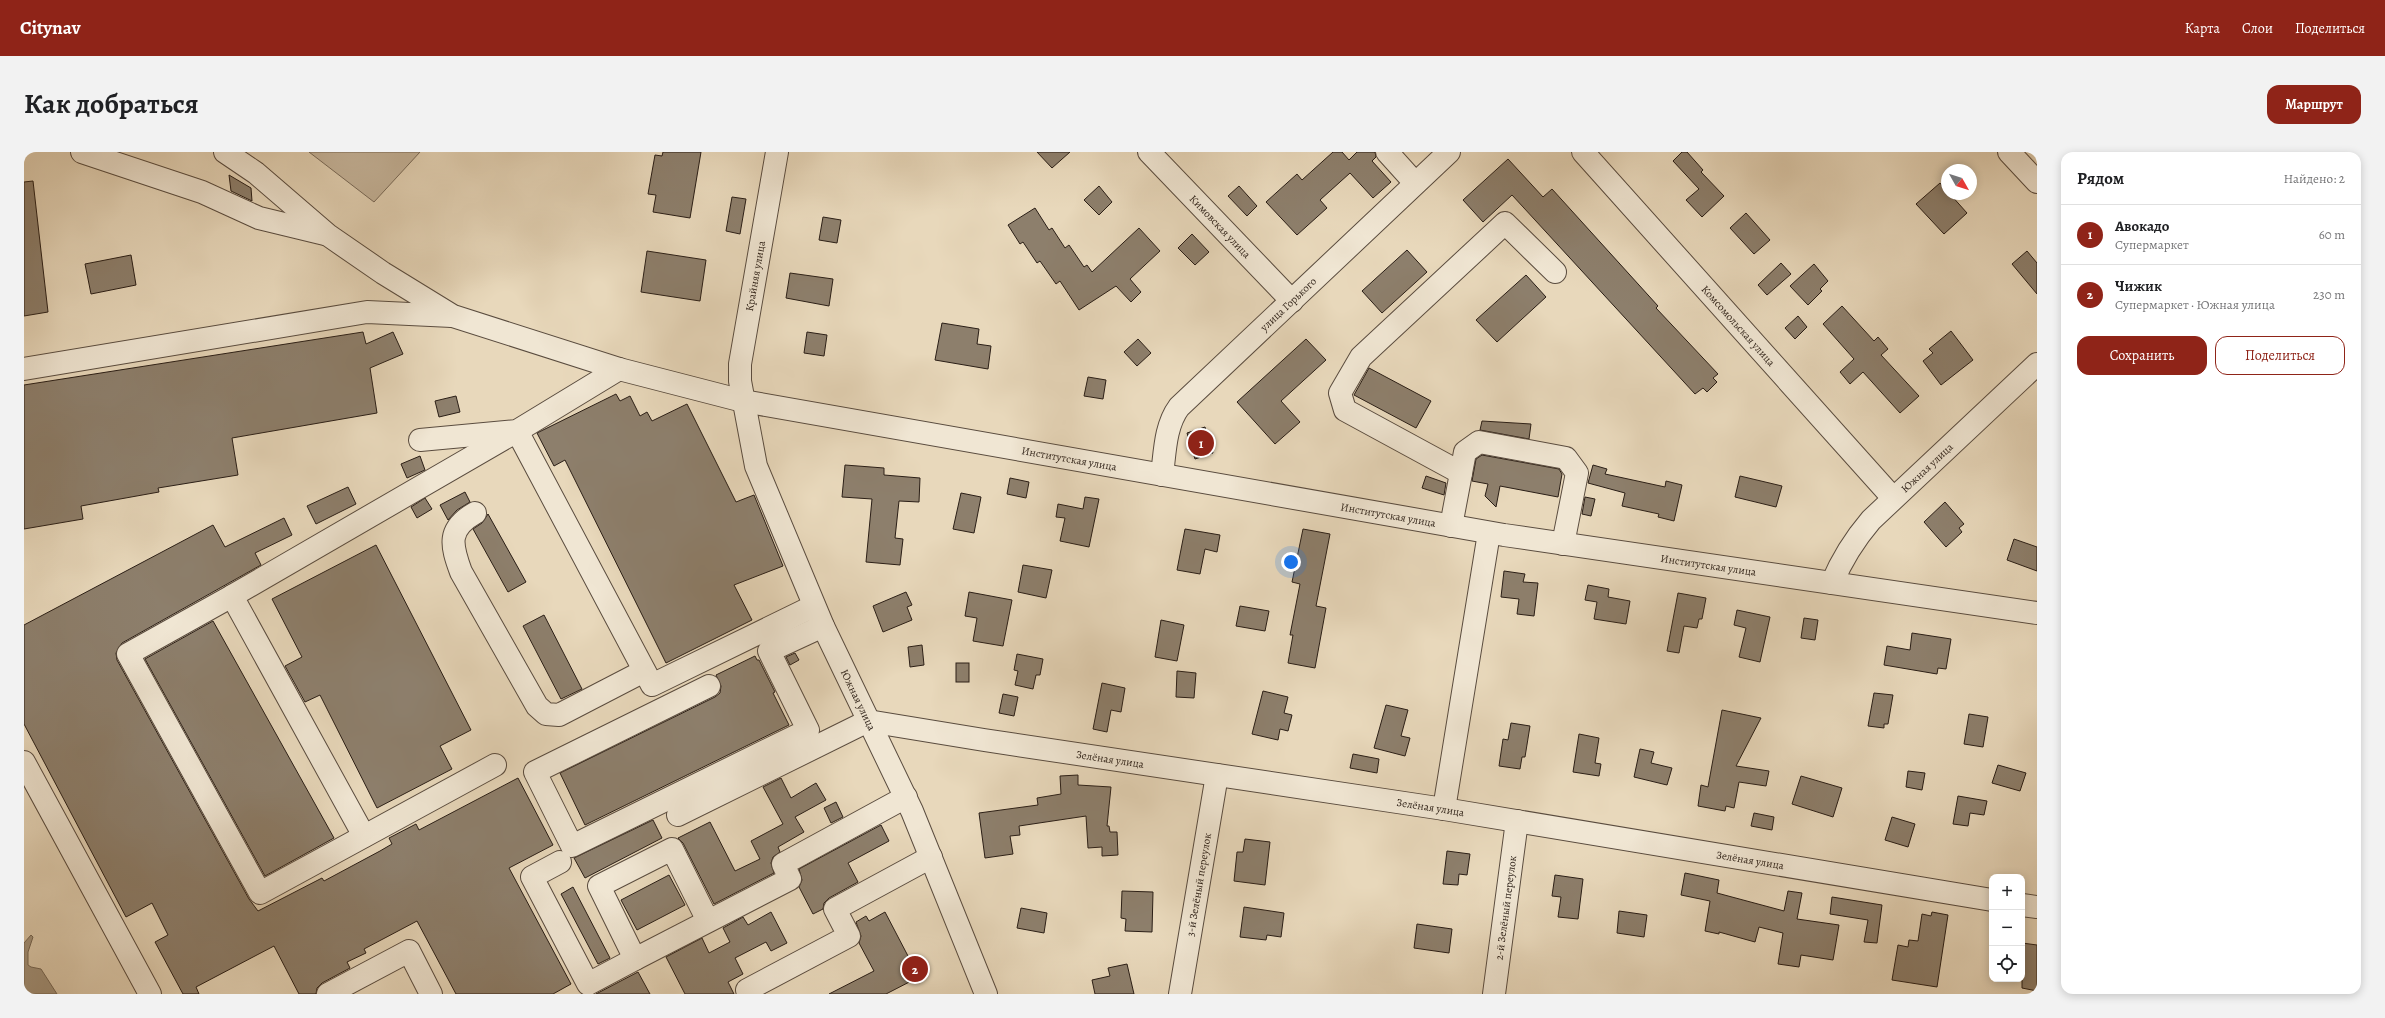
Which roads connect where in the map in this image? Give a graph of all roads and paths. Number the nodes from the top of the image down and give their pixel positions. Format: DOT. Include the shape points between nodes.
graph roads {
  1 [pos="82,152"];
  2 [pos="225,152"];
  3 [pos="777,152"];
  4 [pos="1149,152"];
  5 [pos="1387,152"];
  6 [pos="1449,152"];
  7 [pos="1583,152"];
  8 [pos="2009,152"];
  9 [pos="2037,182"];
  10 [pos="1416,184"];
  11 [pos="328,235"];
  12 [pos="1555,272"];
  13 [pos="1292,300"];
  14 [pos="453,316"];
  15 [pos="2037,364"];
  16 [pos="24,369"];
  17 [pos="619,369"];
  18 [pos="743,401"];
  19 [pos="517,431"];
  20 [pos="420,440"];
  21 [pos="1461,473"];
  22 [pos="1162,475"];
  23 [pos="1893,498"];
  24 [pos="475,513"];
  25 [pos="1451,526"];
  26 [pos="1489,533"];
  27 [pos="1563,544"];
  28 [pos="1832,583"];
  29 [pos="232,596"];
  30 [pos="814,606"];
  31 [pos="2037,613"];
  32 [pos="824,626"];
  33 [pos="644,671"];
  34 [pos="709,686"];
  35 [pos="868,721"];
  36 [pos="24,762"];
  37 [pos="495,765"];
  38 [pos="1217,775"];
  39 [pos="906,797"];
  40 [pos="1444,809"];
  41 [pos="678,815"];
  42 [pos="1517,821"];
  43 [pos="364,836"];
  44 [pos="931,857"];
  45 [pos="560,862"];
  46 [pos="1989,900"];
  47 [pos="2025,905"];
  48 [pos="2037,907"];
  49 [pos="708,921"];
  50 [pos="635,959"];
  51 [pos="584,989"];
  52 [pos="150,994"];
  53 [pos="328,994"];
  54 [pos="431,994"];
  55 [pos="749,994"];
  56 [pos="986,994"];
  57 [pos="1180,994"];
  58 [pos="1494,994"];
  1 -- 11 [label="street" via="202,192 259,218"];
  2 -- 11 [label="street" via="256,173"];
  3 -- 18 [label="street, Крайняя улица" via="740,364"];
  4 -- 13 [label="street, Кимовская улица"];
  5 -- 10 [label="street"];
  6 -- 10 [label="street, улица Горького"];
  7 -- 23 [label="street, Комсомольская улица"];
  8 -- 9 [label="street"];
  10 -- 13 [label="street, улица Горького"];
  11 -- 14 [label="street"];
  12 -- 21 [label="street" via="1505,223 1361,357 1340,393 1345,410"];
  13 -- 22 [label="street, улица Горького" via="1179,407 1172,417 1168,430"];
  14 -- 16 [label="street" via="367,312"];
  14 -- 17 [label="street, Институтская улица"];
  15 -- 23 [label="street, Южная улица"];
  17 -- 18 [label="street, Институтская улица"];
  17 -- 19 [label="street"];
  18 -- 22 [label="street, Институтская улица"];
  18 -- 30 [label="street, Южная улица" via="756,466"];
  19 -- 20 [label="street"];
  19 -- 29 [label="street"];
  19 -- 33 [label="street"];
  21 -- 25 [label="street"];
  21 -- 27 [label="street" via="1465,452 1479,442 1566,458 1577,472"];
  22 -- 25 [label="street, Институтская улица"];
  23 -- 28 [label="street, Южная улица" via="1855,539 1841,561"];
  24 -- 33 [label="street" via="462,521 454,537 454,554 461,572 537,706 546,714 559,715"];
  25 -- 26 [label="street, Институтская улица"];
  26 -- 27 [label="street, Институтская улица"];
  26 -- 40 [label="street"];
  27 -- 28 [label="street, Институтская улица"];
  28 -- 31 [label="street, Институтская улица"];
  29 -- 43 [label="street"];
  29 -- 43 [label="street" via="128,654 260,893"];
  30 -- 32 [label="street, Южная улица"];
  30 -- 33 [label="street" via="652,685"];
  32 -- 34 [label="street" via="769,651 808,730 572,846 535,772"];
  32 -- 35 [label="street, Южная улица"];
  35 -- 38 [label="street, Зелёная улица"];
  35 -- 39 [label="street, Южная улица"];
  35 -- 41 [label="street"];
  36 -- 52 [label="street"];
  37 -- 43 [label="street"];
  38 -- 40 [label="street, Зелёная улица"];
  38 -- 57 [label="street, 3-й Зелёный переулок"];
  39 -- 44 [label="street, Южная улица"];
  39 -- 49 [label="street" via="783,864 790,879"];
  40 -- 42 [label="street, Зелёная улица"];
  42 -- 46 [label="street, Зелёная улица"];
  42 -- 58 [label="street, 2-й Зелёный переулок"];
  44 -- 55 [label="street" via="836,909 849,936 747,990"];
  44 -- 56 [label="street, Южная улица"];
  45 -- 51 [label="street" via="532,877"];
  47 -- 48 [label="street"];
  49 -- 50 [label="street"];
  49 -- 50 [label="street" via="672,849 599,886"];
  50 -- 51 [label="street"];
  53 -- 54 [label="street" via="409,951"];
}
